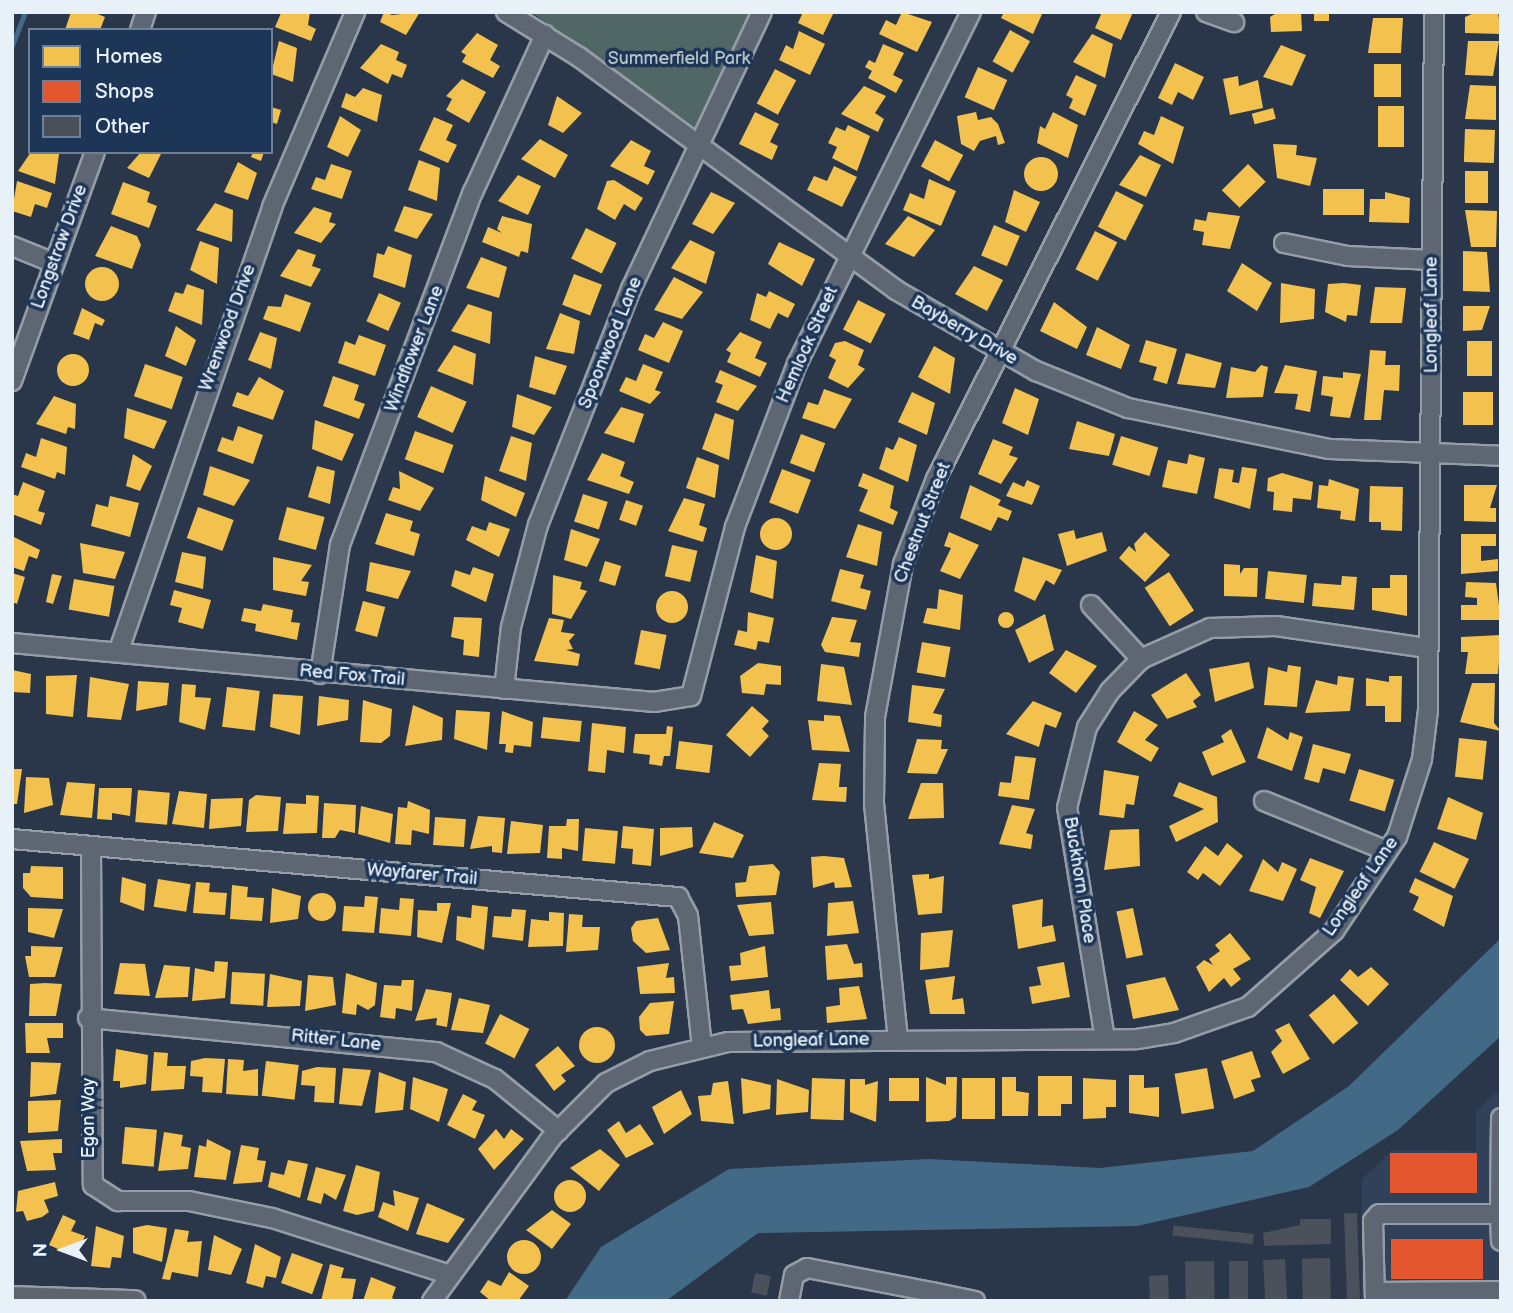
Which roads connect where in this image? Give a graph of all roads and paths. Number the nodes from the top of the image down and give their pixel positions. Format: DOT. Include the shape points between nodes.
graph roads {
  1 [pos="355,12"];
  2 [pos="506,12"];
  3 [pos="762,12"];
  4 [pos="971,12"];
  5 [pos="1171,12"];
  6 [pos="1206,12"];
  7 [pos="1433,12"];
  8 [pos="1234,22"];
  9 [pos="545,35"];
  10 [pos="697,148"];
  11 [pos="93,154"];
  12 [pos="1284,243"];
  13 [pos="12,246"];
  14 [pos="848,257"];
  15 [pos="1432,260"];
  16 [pos="54,263"];
  17 [pos="1003,356"];
  18 [pos="12,381"];
  19 [pos="1431,455"];
  20 [pos="1501,456"];
  21 [pos="1091,605"];
  22 [pos="12,643"];
  23 [pos="1427,648"];
  24 [pos="119,650"];
  25 [pos="1141,659"];
  26 [pos="320,674"];
  27 [pos="504,688"];
  28 [pos="691,696"];
  29 [pos="1264,801"];
  30 [pos="12,839"];
  31 [pos="91,846"];
  32 [pos="1387,851"];
  33 [pos="88,1018"];
  34 [pos="898,1040"];
  35 [pos="1105,1040"];
  36 [pos="702,1047"];
  37 [pos="1501,1118"];
  38 [pos="559,1131"];
  39 [pos="1500,1214"];
  40 [pos="1501,1241"];
  41 [pos="448,1274"];
  42 [pos="1501,1291"];
  43 [pos="932,1296"];
  44 [pos="1375,1296"];
  45 [pos="12,1297"];
  46 [pos="134,1301"];
  47 [pos="432,1301"];
  48 [pos="789,1301"];
  49 [pos="975,1301"];
  1 -- 24 [label="street, Wrenwood Drive" via="272,207"];
  2 -- 9 [label="street, Bayberry Drive"];
  3 -- 10 [label="street, Spoonwood Lane"];
  4 -- 14 [label="street, Hemlock Street"];
  5 -- 17 [label="street, Chestnut Street"];
  6 -- 8 [label="street"];
  7 -- 15 [label="street, Longleaf Lane"];
  9 -- 10 [label="street, Bayberry Drive"];
  9 -- 26 [label="street, Windflower Lane" via="473,192 340,545"];
  10 -- 14 [label="street, Bayberry Drive"];
  10 -- 27 [label="street, Spoonwood Lane" via="631,289 538,525 511,626"];
  11 -- 16 [label="street, Longstraw Drive"];
  12 -- 15 [label="street" via="1348,256"];
  13 -- 16 [label="street"];
  14 -- 17 [label="street, Bayberry Drive"];
  14 -- 28 [label="street, Hemlock Street" via="750,483"];
  15 -- 19 [label="street, Longleaf Lane"];
  16 -- 18 [label="street, Longstraw Drive"];
  17 -- 19 [label="street, Bayberry Drive" via="1081,391 1175,419 1330,449"];
  17 -- 34 [label="street, Chestnut Street" via="936,479 904,564 875,717 874,803"];
  19 -- 20 [label="street, Bayberry Drive"];
  19 -- 23 [label="street, Longleaf Lane"];
  21 -- 25 [label="street"];
  22 -- 24 [label="street, Red Fox Trail"];
  23 -- 25 [label="street, Buckhorn Place" via="1241,624 1210,628"];
  23 -- 32 [label="street, Longleaf Lane" via="1422,759 1410,804"];
  24 -- 26 [label="street, Red Fox Trail"];
  25 -- 35 [label="street, Buckhorn Place" via="1087,727 1069,782 1069,835"];
  26 -- 27 [label="street, Red Fox Trail"];
  27 -- 28 [label="street, Red Fox Trail" via="654,702"];
  29 -- 32 [label="street"];
  30 -- 31 [label="street, Wayfarer Trail"];
  31 -- 33 [label="street, Egan Way"];
  31 -- 36 [label="street, Wayfarer Trail" via="678,897 688,916"];
  32 -- 35 [label="street, Longleaf Lane" via="1334,930 1248,1007 1174,1033"];
  33 -- 38 [label="street, Ritter Lane" via="436,1052 495,1079"];
  33 -- 41 [label="street, Egan Way" via="88,1165 103,1196 189,1202 272,1218"];
  34 -- 35 [label="street, Longleaf Lane"];
  34 -- 36 [label="street, Longleaf Lane"];
  36 -- 38 [label="street, Longleaf Lane" via="606,1083"];
  37 -- 39 [label="street"];
  38 -- 41 [label="street, Longleaf Lane"];
  39 -- 40 [label="street"];
  39 -- 44 [label="street" via="1379,1214 1373,1221"];
  41 -- 47 [label="street, Longleaf Lane"];
  42 -- 44 [label="street"];
  43 -- 48 [label="street" via="807,1268 794,1275"];
  43 -- 49 [label="street"];
  45 -- 46 [label="main road"];
}
